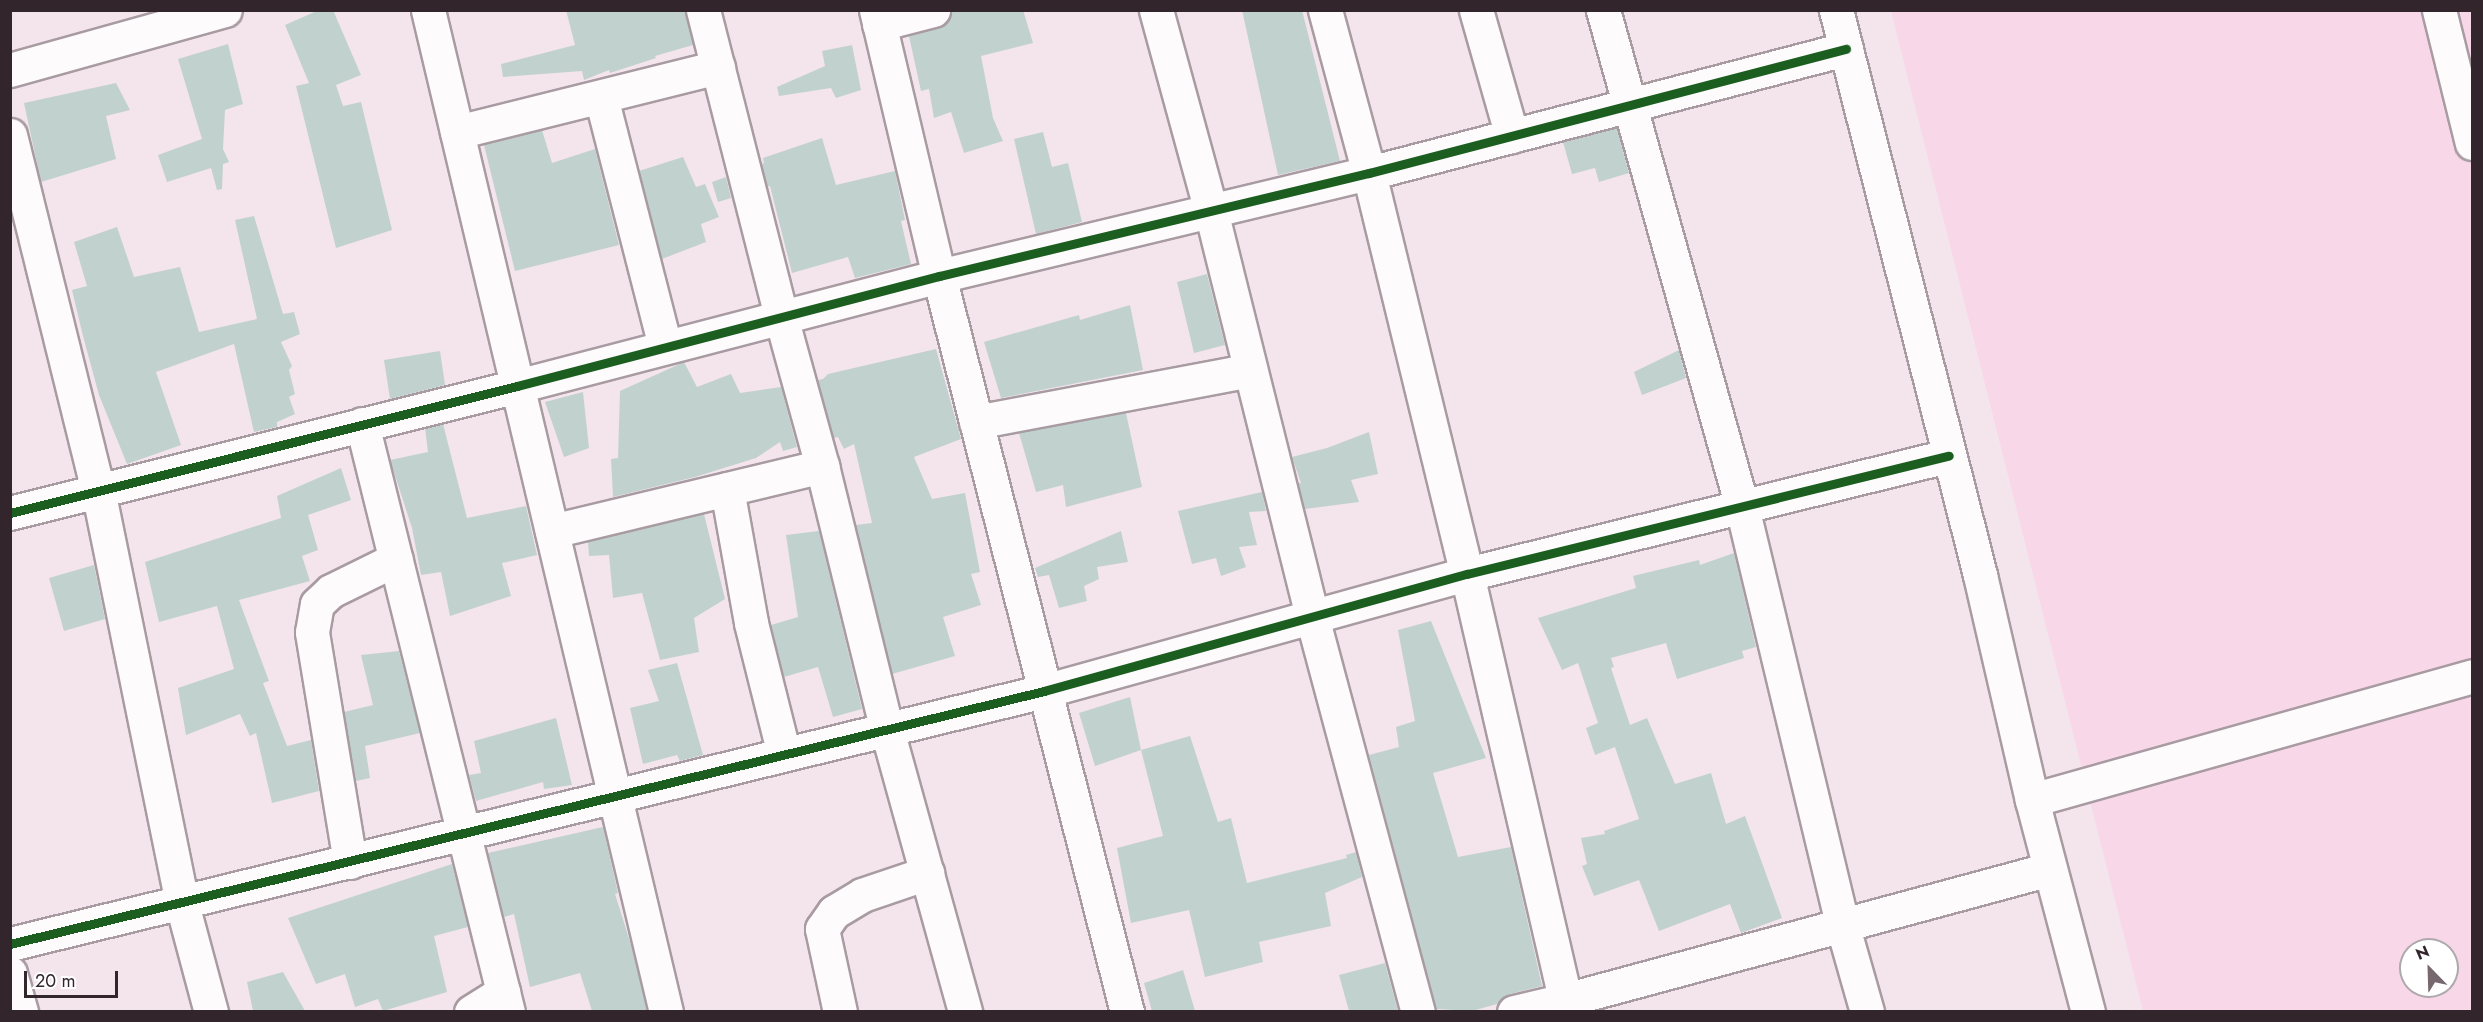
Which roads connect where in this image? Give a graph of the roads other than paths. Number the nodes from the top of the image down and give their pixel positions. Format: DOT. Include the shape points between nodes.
graph roads {
  1 [pos="225,10"];
  2 [pos="428,10"];
  3 [pos="703,10"];
  4 [pos="933,10"];
  5 [pos="1156,10"];
  6 [pos="1325,10"];
  7 [pos="1476,10"];
  8 [pos="1603,10"];
  9 [pos="1836,10"];
  10 [pos="2439,10"];
  11 [pos="877,17"];
  12 [pos="137,22"];
  13 [pos="1846,49"];
  14 [pos="718,68"];
  15 [pos="10,70"];
  16 [pos="601,97"];
  17 [pos="1629,105"];
  18 [pos="457,132"];
  19 [pos="10,135"];
  20 [pos="1512,136"];
  21 [pos="2472,143"];
  22 [pos="1369,173"];
  23 [pos="1211,211"];
  24 [pos="939,276"];
  25 [pos="781,317"];
  26 [pos="665,347"];
  27 [pos="1250,370"];
  28 [pos="517,386"];
  29 [pos="976,422"];
  30 [pos="362,424"];
  31 [pos="1949,456"];
  32 [pos="822,466"];
  33 [pos="727,489"];
  34 [pos="98,490"];
  35 [pos="1742,507"];
  36 [pos="10,513"];
  37 [pos="552,531"];
  38 [pos="396,559"];
  39 [pos="1467,574"];
  40 [pos="1312,617"];
  41 [pos="2472,676"];
  42 [pos="1044,691"];
  43 [pos="887,730"];
  44 [pos="784,754"];
  45 [pos="614,796"];
  46 [pos="2032,800"];
  47 [pos="464,834"];
  48 [pos="350,862"];
  49 [pos="2050,869"];
  50 [pos="927,873"];
  51 [pos="182,904"];
  52 [pos="1842,924"];
  53 [pos="10,944"];
  54 [pos="10,973"];
  55 [pos="506,1002"];
  56 [pos="1567,1006"];
  57 [pos="21,1011"];
  58 [pos="211,1011"];
  59 [pos="471,1011"];
  60 [pos="666,1011"];
  61 [pos="840,1011"];
  62 [pos="966,1011"];
  63 [pos="1127,1011"];
  64 [pos="1418,1011"];
  65 [pos="1514,1011"];
  66 [pos="1867,1011"];
  67 [pos="2088,1011"];
  1 -- 12 [label="street"];
  2 -- 18 [label="street"];
  3 -- 14 [label="street"];
  4 -- 11 [label="street"];
  5 -- 23 [label="street"];
  6 -- 22 [label="street"];
  7 -- 20 [label="street"];
  8 -- 17 [label="street"];
  9 -- 13 [label="street"];
  10 -- 21 [label="street"];
  11 -- 24 [label="street"];
  12 -- 15 [label="street"];
  13 -- 17 [label="street"];
  13 -- 31 [label="street"];
  14 -- 16 [label="street"];
  14 -- 25 [label="street"];
  16 -- 18 [label="street"];
  16 -- 26 [label="street"];
  17 -- 20 [label="street"];
  17 -- 35 [label="street"];
  18 -- 28 [label="street"];
  19 -- 34 [label="street"];
  20 -- 22 [label="street"];
  22 -- 23 [label="street"];
  22 -- 39 [label="street"];
  23 -- 24 [label="street"];
  23 -- 27 [label="street"];
  24 -- 25 [label="street"];
  24 -- 29 [label="street"];
  25 -- 26 [label="street"];
  25 -- 32 [label="street"];
  26 -- 28 [label="street"];
  27 -- 29 [label="street"];
  27 -- 40 [label="street"];
  28 -- 30 [label="street"];
  28 -- 37 [label="street"];
  29 -- 42 [label="street"];
  30 -- 34 [label="street"];
  30 -- 38 [label="street"];
  31 -- 35 [label="street"];
  31 -- 46 [label="street"];
  32 -- 33 [label="street"];
  32 -- 43 [label="street"];
  33 -- 37 [label="street"];
  33 -- 44 [label="street" via="751,623"];
  34 -- 36 [label="street"];
  34 -- 51 [label="street"];
  35 -- 39 [label="street"];
  35 -- 52 [label="street"];
  37 -- 45 [label="street"];
  38 -- 47 [label="street"];
  38 -- 48 [label="street" via="331,591 317,604 312,633"];
  39 -- 40 [label="street"];
  39 -- 56 [label="street"];
  40 -- 42 [label="street"];
  40 -- 64 [label="street"];
  41 -- 46 [label="street"];
  42 -- 43 [label="street"];
  42 -- 63 [label="street"];
  43 -- 44 [label="street"];
  43 -- 50 [label="street"];
  44 -- 45 [label="street"];
  45 -- 47 [label="street"];
  45 -- 60 [label="street"];
  46 -- 49 [label="street"];
  47 -- 48 [label="street"];
  47 -- 55 [label="street"];
  48 -- 51 [label="street"];
  49 -- 52 [label="street"];
  49 -- 67 [label="street"];
  50 -- 61 [label="street" via="862,895 834,912 822,930"];
  50 -- 62 [label="street"];
  51 -- 53 [label="street"];
  51 -- 58 [label="street"];
  52 -- 56 [label="street"];
  52 -- 66 [label="street"];
  54 -- 57 [label="street"];
  55 -- 59 [label="street"];
  56 -- 65 [label="street"];
}
